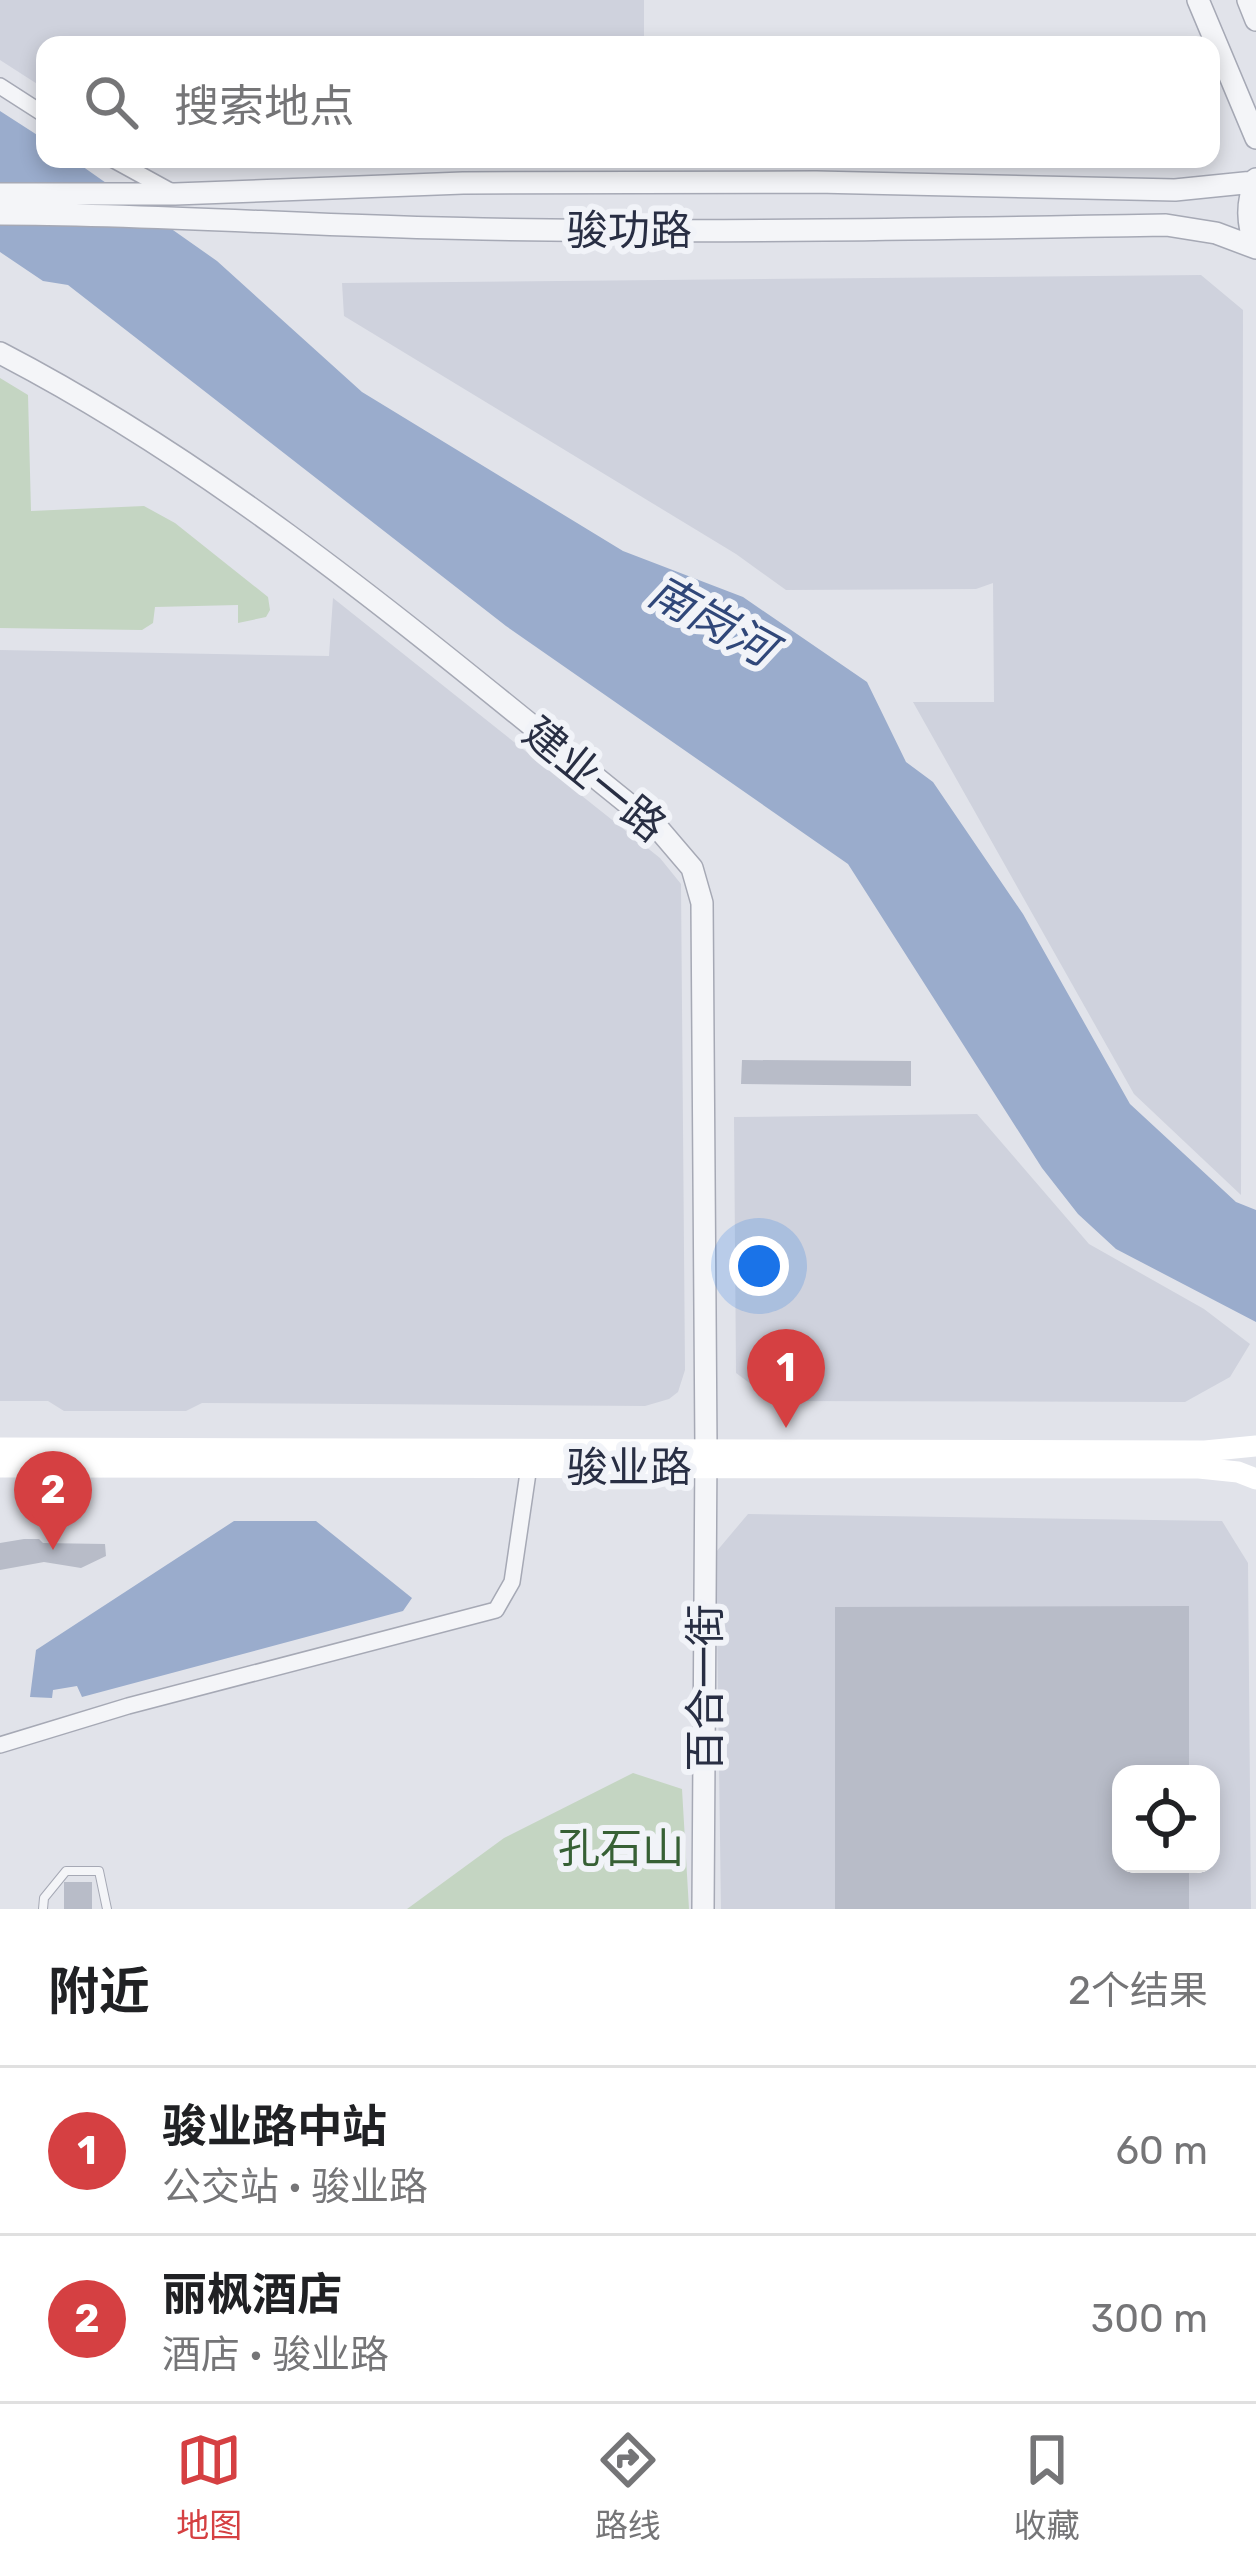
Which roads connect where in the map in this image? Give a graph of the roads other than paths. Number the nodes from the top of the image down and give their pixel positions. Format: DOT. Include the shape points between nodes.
graph roads {
  1 [pos="1198,0"];
  2 [pos="1247,0"];
  3 [pos="1256,20"];
  4 [pos="1213,36"];
  5 [pos="1220,52"];
  6 [pos="0,86"];
  7 [pos="36,109"];
  8 [pos="1256,138"];
  9 [pos="124,168"];
  10 [pos="1255,181"];
  11 [pos="0,194"];
  12 [pos="175,205"];
  13 [pos="0,214"];
  14 [pos="1256,248"];
  15 [pos="0,353"];
  16 [pos="1256,1446"];
  17 [pos="0,1448"];
  18 [pos="706,1457"];
  19 [pos="529,1466"];
  20 [pos="0,1467"];
  21 [pos="1256,1479"];
  22 [pos="0,1745"];
  23 [pos="43,1909"];
  24 [pos="107,1909"];
  25 [pos="704,1909"];
  1 -- 4 [label="street"];
  2 -- 3 [label="street"];
  5 -- 8 [label="street"];
  6 -- 7 [label="street"];
  9 -- 12 [label="street"];
  10 -- 12 [label="street, 骏功路" via="1175,190 463,183"];
  10 -- 14 [label="street" via="1247,204"];
  11 -- 12 [label="street, 骏功路"];
  12 -- 13 [label="street, 骏功路"];
  12 -- 14 [label="street, 骏功路" via="482,229 1166,225"];
  15 -- 18 [label="street, 建业一路" via="74,391 286,530 657,826 692,868 702,903"];
  16 -- 18 [label="main road, 骏业路"];
  17 -- 18 [label="main road, 骏业路"];
  18 -- 19 [label="main road, 骏业路"];
  18 -- 21 [label="main road, 骏业路" via="1199,1468"];
  18 -- 25 [label="street, 百合一街"];
  19 -- 20 [label="main road, 骏业路"];
  19 -- 22 [label="street" via="512,1582 496,1610"];
  23 -- 24 [label="lane" via="66,1871 100,1871"];
}
